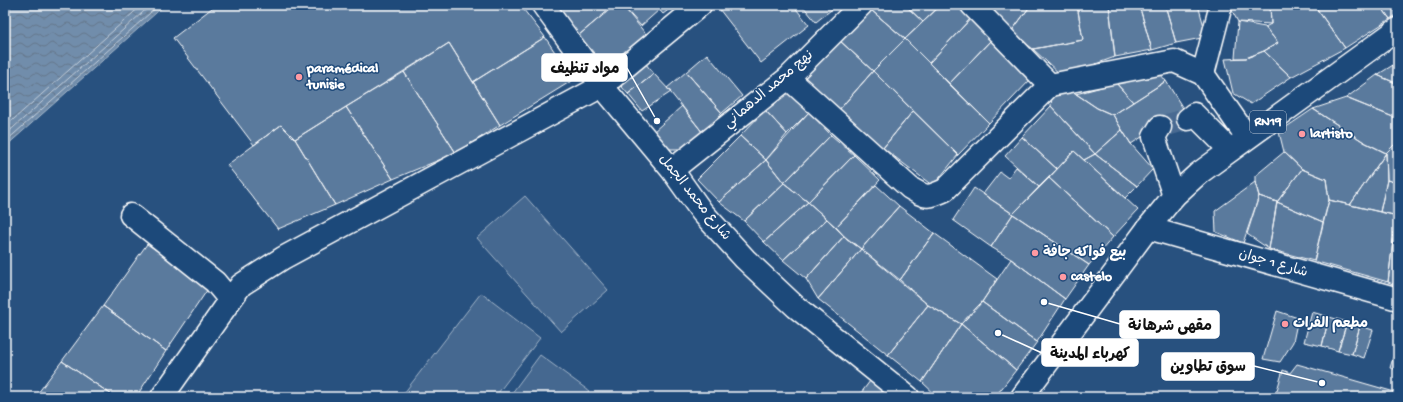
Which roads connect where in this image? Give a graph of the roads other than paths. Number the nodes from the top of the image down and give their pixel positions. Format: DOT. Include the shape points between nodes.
graph roads {
  1 [pos="700,5"];
  2 [pos="1221,5"];
  3 [pos="544,6"];
  4 [pos="975,6"];
  5 [pos="853,8"];
  6 [pos="1398,29"];
  7 [pos="1203,74"];
  8 [pos="788,78"];
  9 [pos="1050,85"];
  10 [pos="602,86"];
  11 [pos="1188,119"];
  12 [pos="1160,127"];
  13 [pos="1239,144"];
  14 [pos="672,170"];
  15 [pos="1174,196"];
  16 [pos="131,215"];
  17 [pos="1148,228"];
  18 [pos="1398,299"];
  19 [pos="230,300"];
  20 [pos="162,397"];
  21 [pos="908,397"];
  22 [pos="1022,397"];
  1 -- 10 [label="street"];
  2 -- 7 [label="street"];
  3 -- 10 [label="street, شارع محمد الجمل"];
  4 -- 9 [label="street"];
  5 -- 8 [label="street, نهج محمد الدهماني"];
  6 -- 13 [label="street, RN19"];
  7 -- 9 [label="street" via="1174,60"];
  7 -- 13 [label="street"];
  8 -- 9 [label="street" via="910,188 924,196 932,196 945,190"];
  8 -- 14 [label="street, نهج محمد الدهماني"];
  10 -- 14 [label="street, شارع محمد الجمل"];
  10 -- 19 [label="street" via="283,258 241,285"];
  11 -- 13 [label="street" via="1194,114"];
  12 -- 15 [label="street" via="1154,137"];
  13 -- 15 [label="street, RN19" via="1198,174"];
  14 -- 21 [label="street, شارع محمد الجمل" via="702,212 745,259 796,307"];
  15 -- 17 [label="street, RN19"];
  16 -- 19 [label="street" via="215,282"];
  17 -- 18 [label="street, شارع 1 جوان"];
  17 -- 22 [label="street, RN19"];
  19 -- 20 [label="street"];
}
